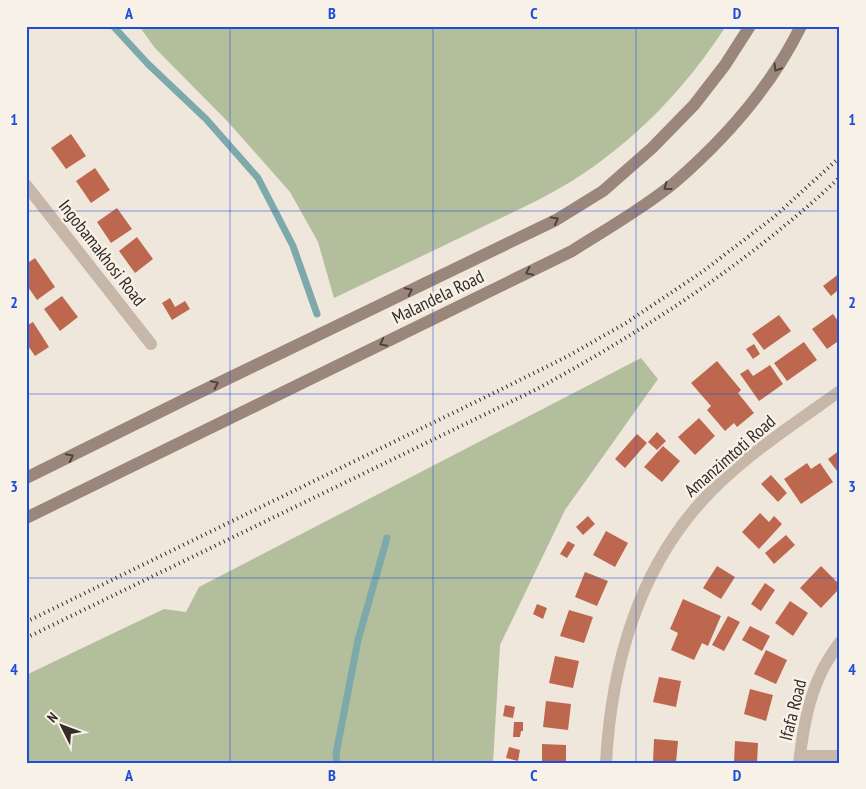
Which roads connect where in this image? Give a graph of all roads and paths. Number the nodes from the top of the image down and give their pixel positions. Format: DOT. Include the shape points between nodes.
graph roads {
  1 [pos="750,26"];
  2 [pos="801,26"];
  3 [pos="26,185"];
  4 [pos="151,344"];
  5 [pos="840,391"];
  6 [pos="26,478"];
  7 [pos="26,518"];
  8 [pos="840,642"];
  9 [pos="840,756"];
  10 [pos="799,759"];
  11 [pos="606,763"];
  6 -- 1 [label="main road, Malandela Road, one-way" via="564,215 603,191 694,105"];
  2 -- 7 [label="main road, Malandela Road, one-way" via="769,80 714,146 673,184 572,251"];
  3 -- 4 [label="street, Ingobamakhosi Road"];
  5 -- 11 [label="street, Amanzimtoti Road" via="761,448 719,484 672,538 651,573 627,631 615,683"];
  8 -- 10 [label="street, Ifafa Road" via="823,668 810,700"];
  9 -- 10 [label="street"];
}
